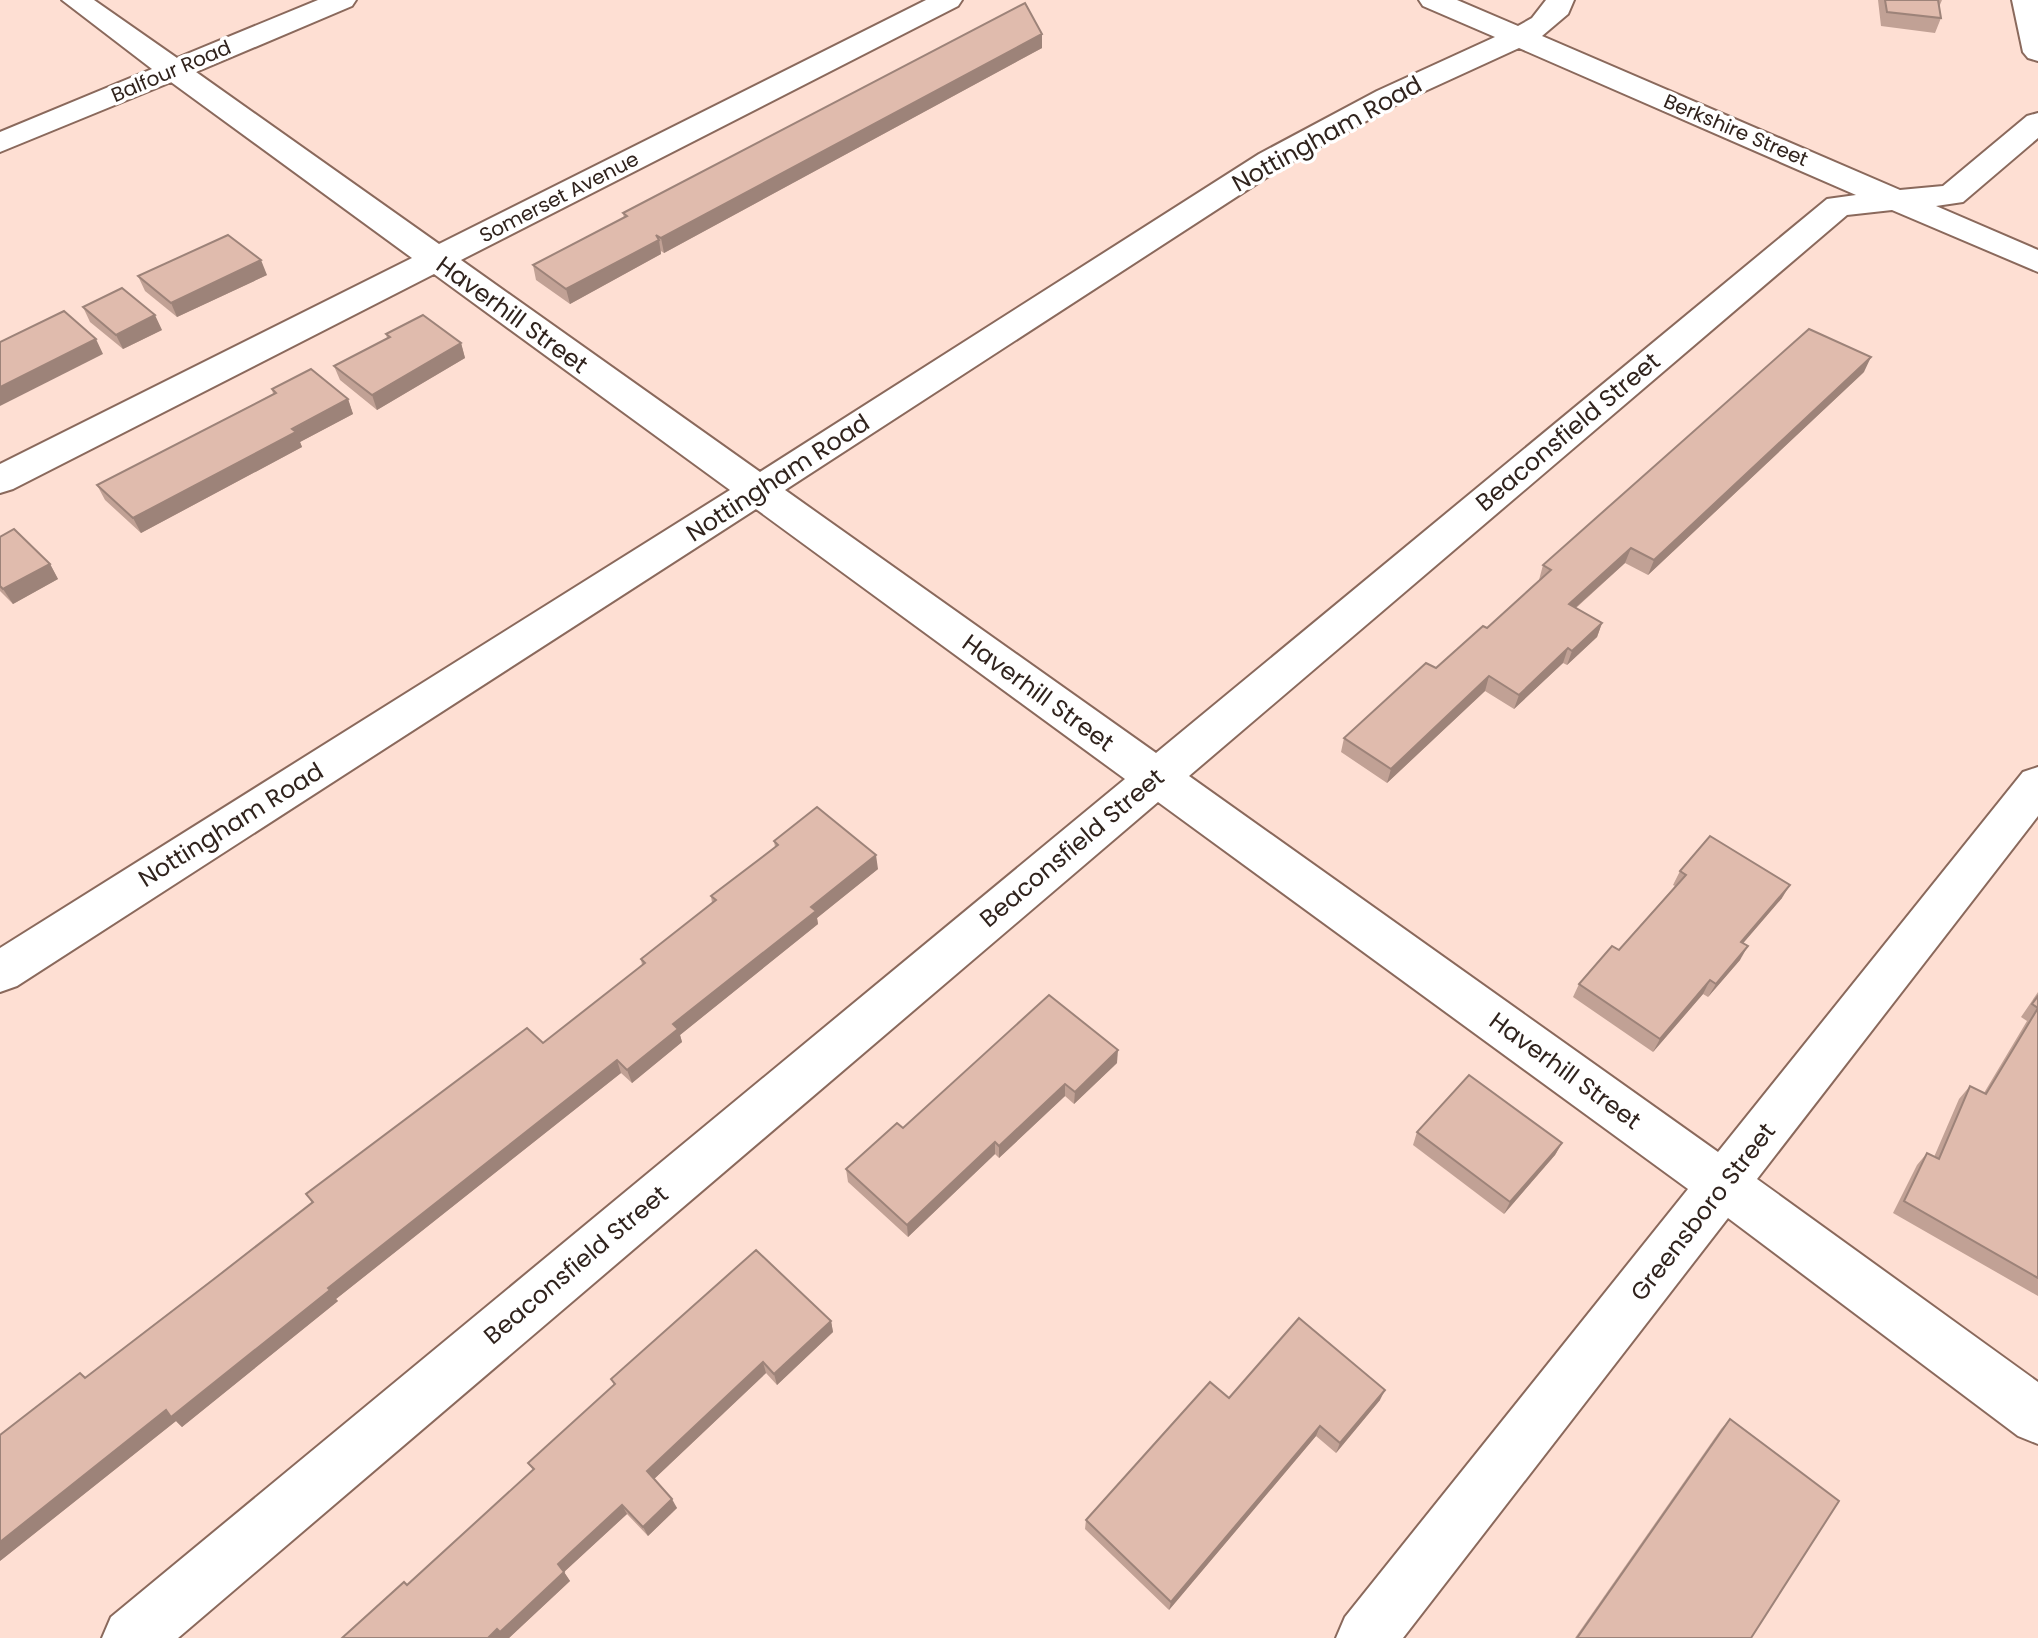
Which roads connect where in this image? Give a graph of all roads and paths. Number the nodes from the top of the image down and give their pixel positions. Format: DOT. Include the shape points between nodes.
graph roads {
  1 [pos="76,0"];
  2 [pos="342,0"];
  3 [pos="948,0"];
  4 [pos="1433,0"];
  5 [pos="1560,0"];
  6 [pos="2026,0"];
  7 [pos="1520,37"];
  8 [pos="2038,52"];
  9 [pos="173,70"];
  10 [pos="2038,122"];
  11 [pos="0,143"];
  12 [pos="1898,200"];
  13 [pos="436,259"];
  14 [pos="2038,262"];
  15 [pos="0,480"];
  16 [pos="757,491"];
  17 [pos="1156,778"];
  18 [pos="2038,784"];
  19 [pos="0,972"];
  20 [pos="1725,1185"];
  21 [pos="2038,1416"];
  22 [pos="132,1638"];
  23 [pos="1366,1638"];
  1 -- 9 [label="street, Haverhill Street"];
  2 -- 9 [label="street, Balfour Road"];
  3 -- 13 [label="street, Somerset Avenue"];
  4 -- 7 [label="street, Berkshire Street"];
  5 -- 7 [label="street, Nottingham Road" via="1542,24"];
  6 -- 8 [label="street"];
  7 -- 12 [label="street, Berkshire Street"];
  7 -- 16 [label="street, Nottingham Road" via="1388,97 1270,161"];
  9 -- 11 [label="street, Balfour Road"];
  9 -- 13 [label="street, Haverhill Street"];
  10 -- 12 [label="street, Beaconsfield Street" via="1952,195"];
  12 -- 14 [label="street, Berkshire Street"];
  12 -- 17 [label="street, Beaconsfield Street" via="1838,206"];
  13 -- 15 [label="street, Somerset Avenue"];
  13 -- 16 [label="street, Haverhill Street"];
  16 -- 17 [label="street, Haverhill Street"];
  16 -- 19 [label="street, Nottingham Road"];
  17 -- 20 [label="street, Haverhill Street"];
  17 -- 22 [label="street, Beaconsfield Street"];
  18 -- 20 [label="street, Greensboro Street"];
  20 -- 21 [label="street, Haverhill Street"];
  20 -- 23 [label="street, Greensboro Street"];
}
